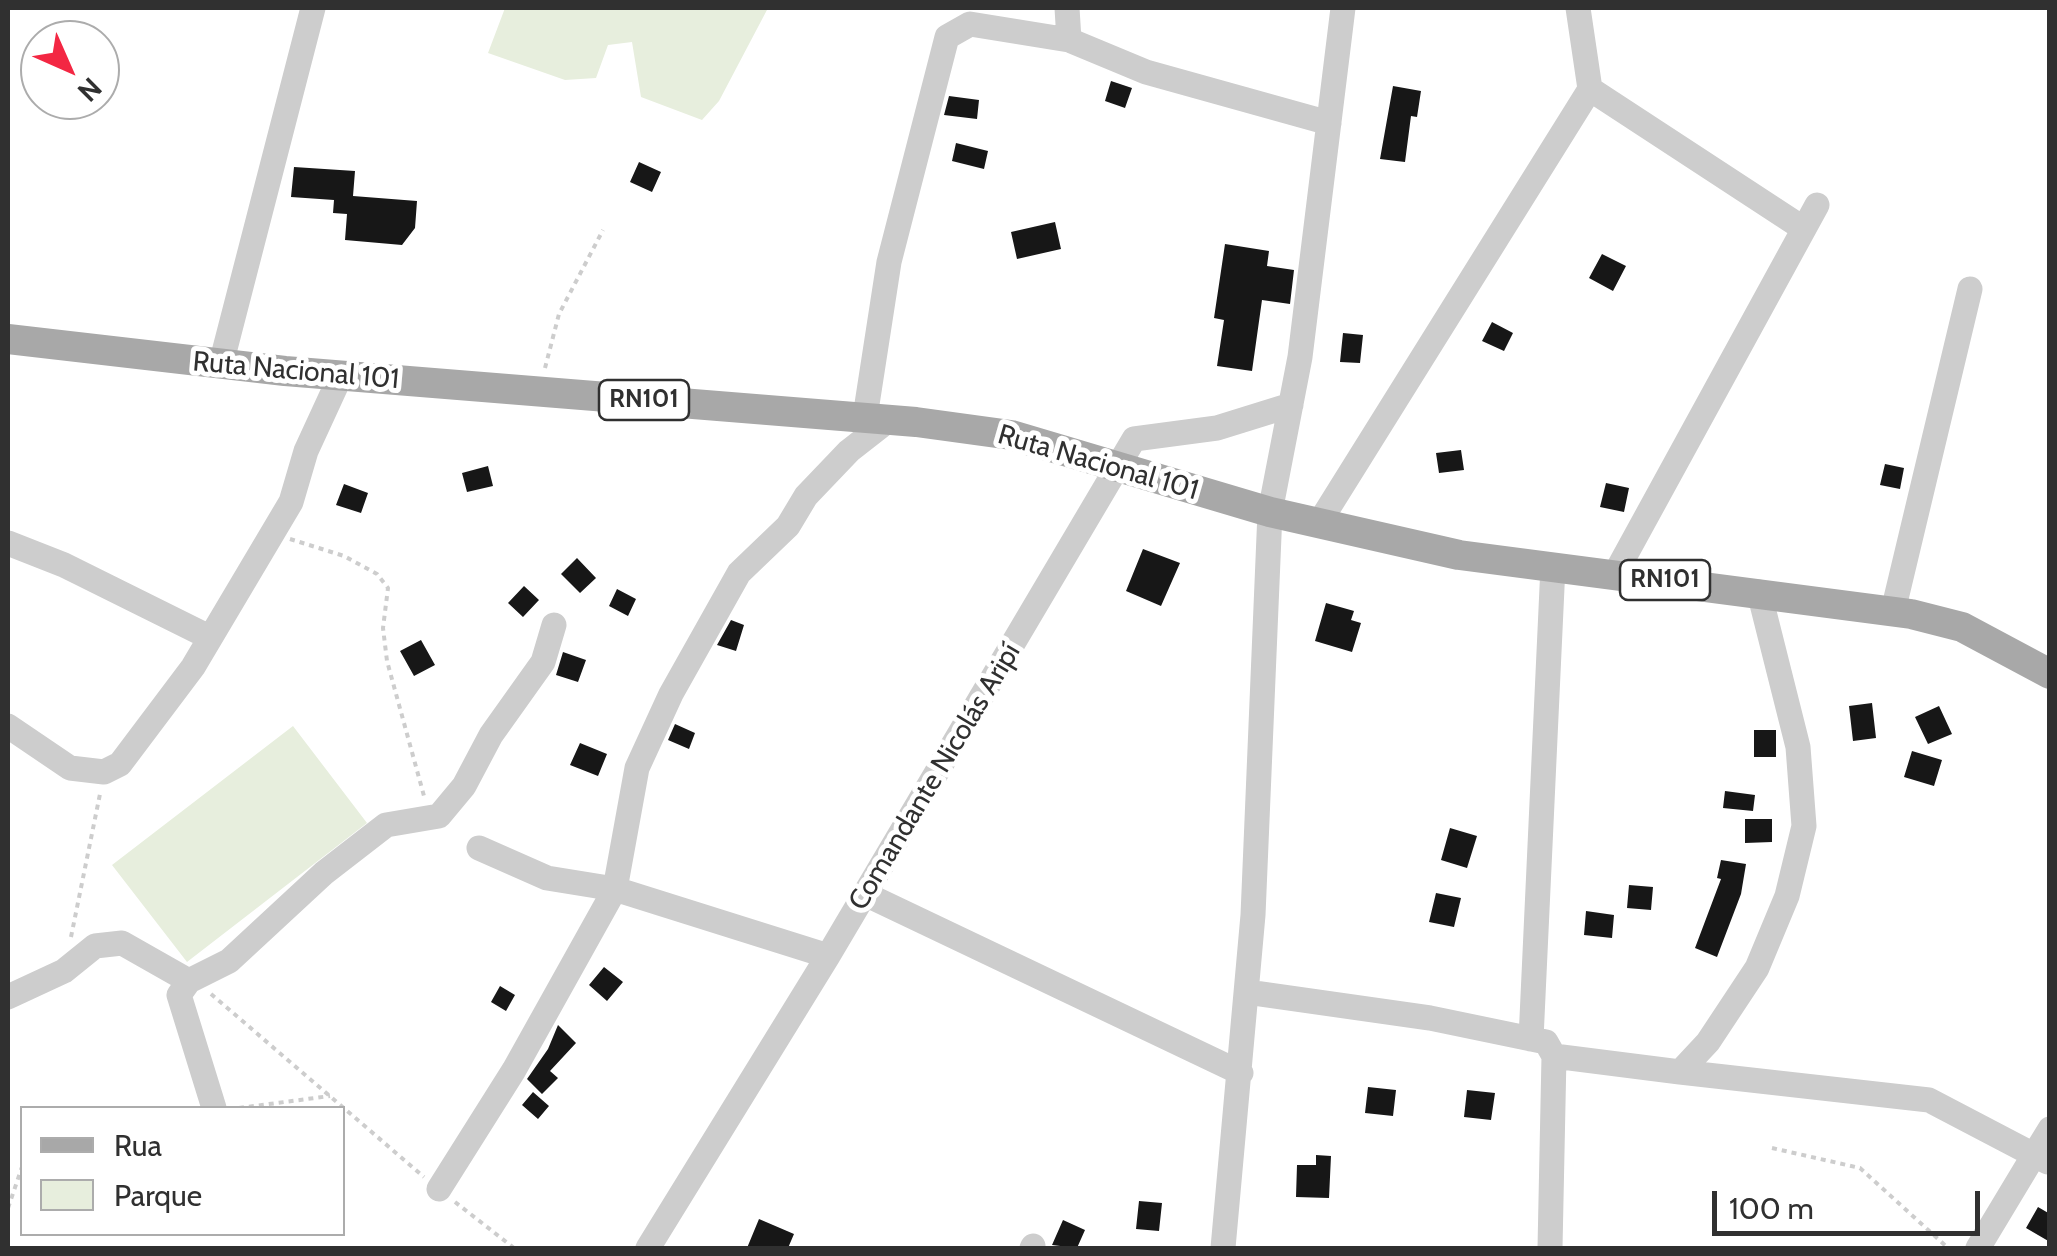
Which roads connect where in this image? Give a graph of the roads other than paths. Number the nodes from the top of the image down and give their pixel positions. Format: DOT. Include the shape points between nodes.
graph roads {
  1 [pos="312,8"];
  2 [pos="1067,8"];
  3 [pos="1343,8"];
  4 [pos="1578,8"];
  5 [pos="1069,40"];
  6 [pos="1590,89"];
  7 [pos="1329,123"];
  8 [pos="1817,205"];
  9 [pos="1804,229"];
  10 [pos="1970,289"];
  11 [pos="8,339"];
  12 [pos="221,364"];
  13 [pos="341,375"];
  14 [pos="1290,406"];
  15 [pos="877,418"];
  16 [pos="1119,470"];
  17 [pos="1270,512"];
  18 [pos="1319,523"];
  19 [pos="8,543"];
  20 [pos="1553,566"];
  21 [pos="1615,574"];
  22 [pos="1759,592"];
  23 [pos="1893,611"];
  24 [pos="554,625"];
  25 [pos="210,637"];
  26 [pos="2050,674"];
  27 [pos="8,726"];
  28 [pos="480,848"];
  29 [pos="615,890"];
  30 [pos="865,894"];
  31 [pos="828,956"];
  32 [pos="197,985"];
  33 [pos="1247,992"];
  34 [pos="8,998"];
  35 [pos="1531,1039"];
  36 [pos="1554,1056"];
  37 [pos="1680,1072"];
  38 [pos="1241,1073"];
  39 [pos="213,1106"];
  40 [pos="2050,1128"];
  41 [pos="2042,1159"];
  42 [pos="439,1190"];
  43 [pos="648,1248"];
  44 [pos="1224,1248"];
  45 [pos="1550,1248"];
  46 [pos="1978,1248"];
  1 -- 12 [label="street"];
  2 -- 5 [label="street"];
  3 -- 7 [label="street"];
  4 -- 6 [label="street"];
  5 -- 7 [label="street" via="1146,72"];
  5 -- 15 [label="street" via="970,24 947,37 889,262"];
  6 -- 9 [label="street"];
  6 -- 18 [label="street"];
  7 -- 14 [label="street"];
  8 -- 9 [label="street"];
  9 -- 21 [label="street"];
  10 -- 23 [label="street"];
  11 -- 12 [label="main road, Ruta Nacional 101 / RN101"];
  12 -- 13 [label="main road, Ruta Nacional 101 / RN101"];
  13 -- 15 [label="main road, Ruta Nacional 101 / RN101"];
  13 -- 25 [label="street" via="306,450 291,502"];
  14 -- 16 [label="street, Comandante Nicolás Aripí" via="1217,428 1134,439"];
  14 -- 17 [label="street"];
  15 -- 16 [label="main road, Ruta Nacional 101 / RN101" via="1011,435"];
  15 -- 29 [label="street" via="806,496 788,526 739,573 637,768"];
  16 -- 17 [label="main road, Ruta Nacional 101 / RN101"];
  16 -- 30 [label="street, Comandante Nicolás Aripí"];
  17 -- 18 [label="main road, Ruta Nacional 101 / RN101"];
  17 -- 33 [label="street"];
  18 -- 20 [label="main road, Ruta Nacional 101 / RN101" via="1460,555"];
  19 -- 25 [label="street"];
  20 -- 21 [label="main road, Ruta Nacional 101 / RN101"];
  20 -- 35 [label="street"];
  21 -- 22 [label="main road, Ruta Nacional 101 / RN101"];
  22 -- 23 [label="main road, Ruta Nacional 101 / RN101"];
  22 -- 37 [label="street" via="1798,747 1804,826 1787,896 1757,968"];
  23 -- 26 [label="main road, Ruta Nacional 101 / RN101" via="1962,627"];
  24 -- 32 [label="street" via="543,662 439,816 386,825"];
  25 -- 27 [label="street" via="156,720 120,764 104,772 70,768"];
  28 -- 29 [label="street" via="547,878"];
  29 -- 31 [label="street"];
  29 -- 42 [label="street"];
  30 -- 31 [label="street, Comandante Nicolás Aripí"];
  30 -- 38 [label="street"];
  31 -- 43 [label="street, Comandante Nicolás Aripí"];
  32 -- 34 [label="street" via="122,943 95,946 64,971"];
  32 -- 39 [label="street" via="179,995"];
  33 -- 35 [label="street"];
  33 -- 38 [label="street"];
  35 -- 36 [label="street" via="1546,1042"];
  36 -- 37 [label="street"];
  36 -- 45 [label="street"];
  37 -- 41 [label="street" via="1929,1100"];
  38 -- 44 [label="street"];
  40 -- 41 [label="street"];
  41 -- 46 [label="street"];
}
